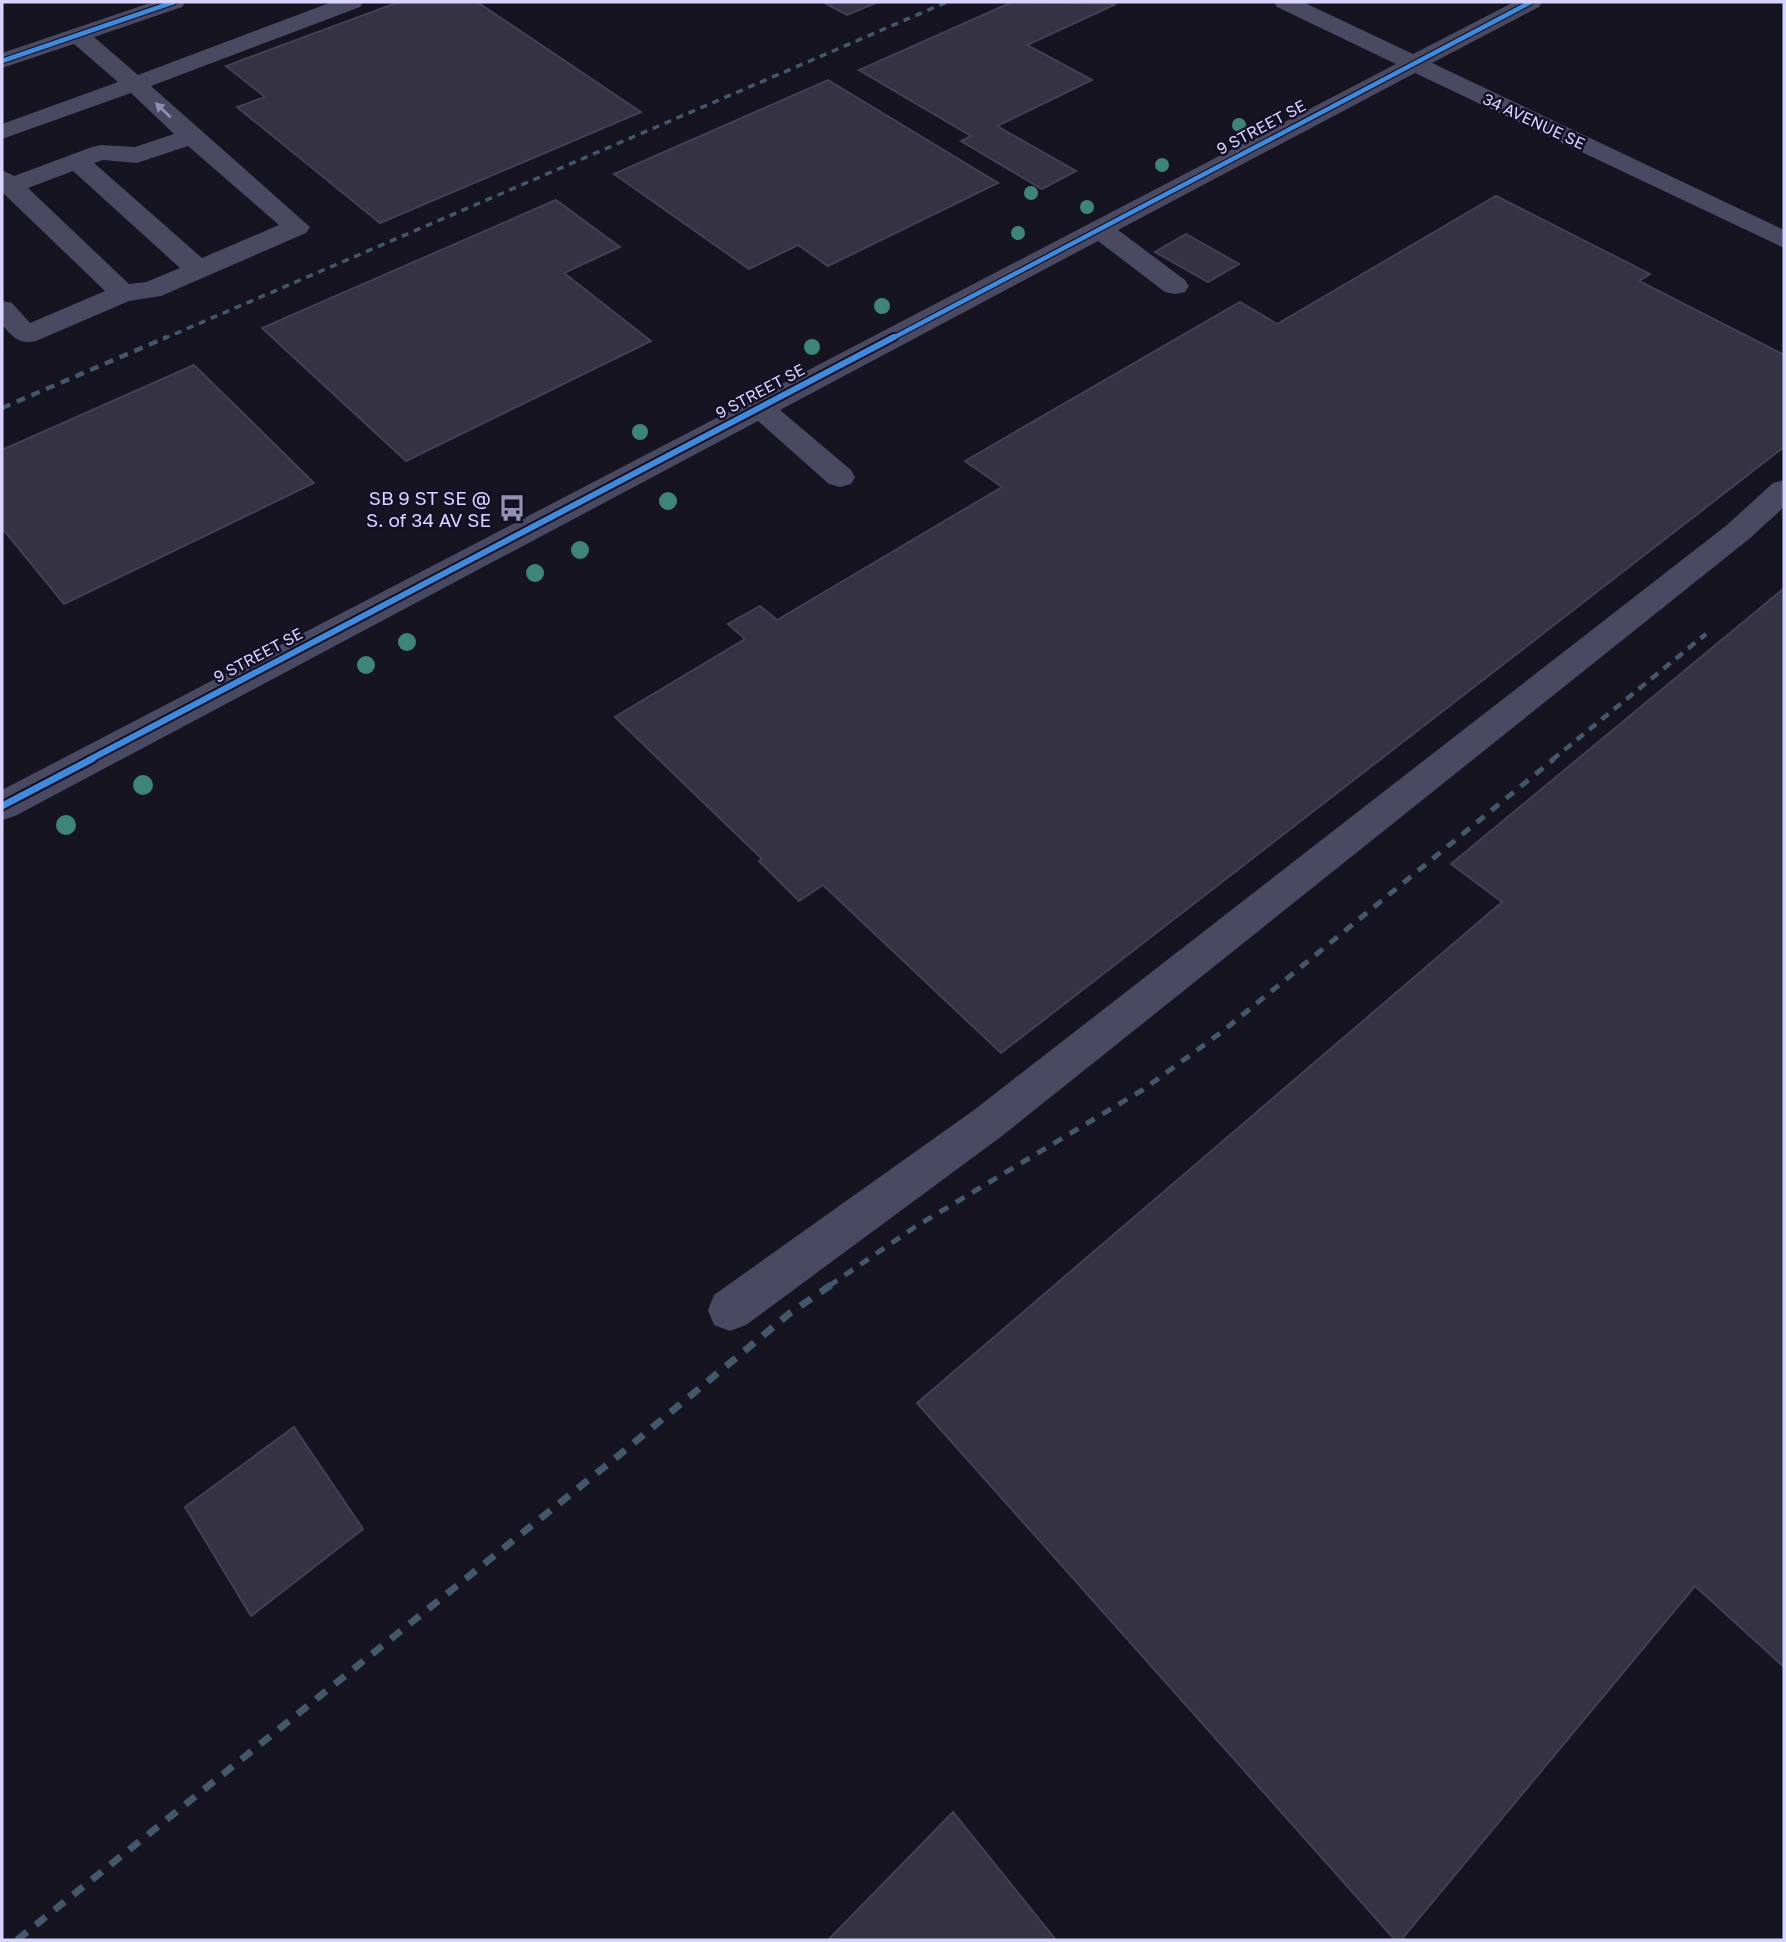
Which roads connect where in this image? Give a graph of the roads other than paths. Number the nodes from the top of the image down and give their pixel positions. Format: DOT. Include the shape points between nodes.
graph roads {
  1 [pos="174,2"];
  2 [pos="352,2"];
  3 [pos="1285,2"];
  4 [pos="1531,2"];
  5 [pos="78,35"];
  6 [pos="2,61"];
  7 [pos="1413,64"];
  8 [pos="135,84"];
  9 [pos="2,132"];
  10 [pos="191,136"];
  11 [pos="76,161"];
  12 [pos="6,182"];
  13 [pos="1099,229"];
  14 [pos="1784,240"];
  15 [pos="199,271"];
  16 [pos="1175,286"];
  17 [pos="123,293"];
  18 [pos="2,309"];
  19 [pos="14,340"];
  20 [pos="759,407"];
  21 [pos="840,477"];
  22 [pos="1784,491"];
  23 [pos="2,806"];
  24 [pos="730,1310"];
  1 -- 5 [label="street"];
  2 -- 8 [label="street"];
  3 -- 7 [label="street, 34 AVENUE SE"];
  4 -- 7 [label="street, 9 STREET SE"];
  5 -- 6 [label="street"];
  5 -- 8 [label="street"];
  7 -- 13 [label="street, 9 STREET SE"];
  7 -- 14 [label="street, 34 AVENUE SE"];
  8 -- 9 [label="street"];
  10 -- 8 [label="street, one-way"];
  10 -- 11 [label="street" via="137,155 101,152"];
  10 -- 15 [label="street" via="297,227"];
  11 -- 12 [label="street"];
  11 -- 15 [label="street"];
  12 -- 17 [label="street"];
  13 -- 16 [label="street"];
  13 -- 20 [label="street, 9 STREET SE"];
  15 -- 17 [label="street" via="151,290"];
  17 -- 19 [label="street"];
  18 -- 19 [label="street"];
  20 -- 21 [label="street"];
  20 -- 23 [label="street, 9 STREET SE"];
  22 -- 24 [label="street" via="1738,532 988,1123"];
}
